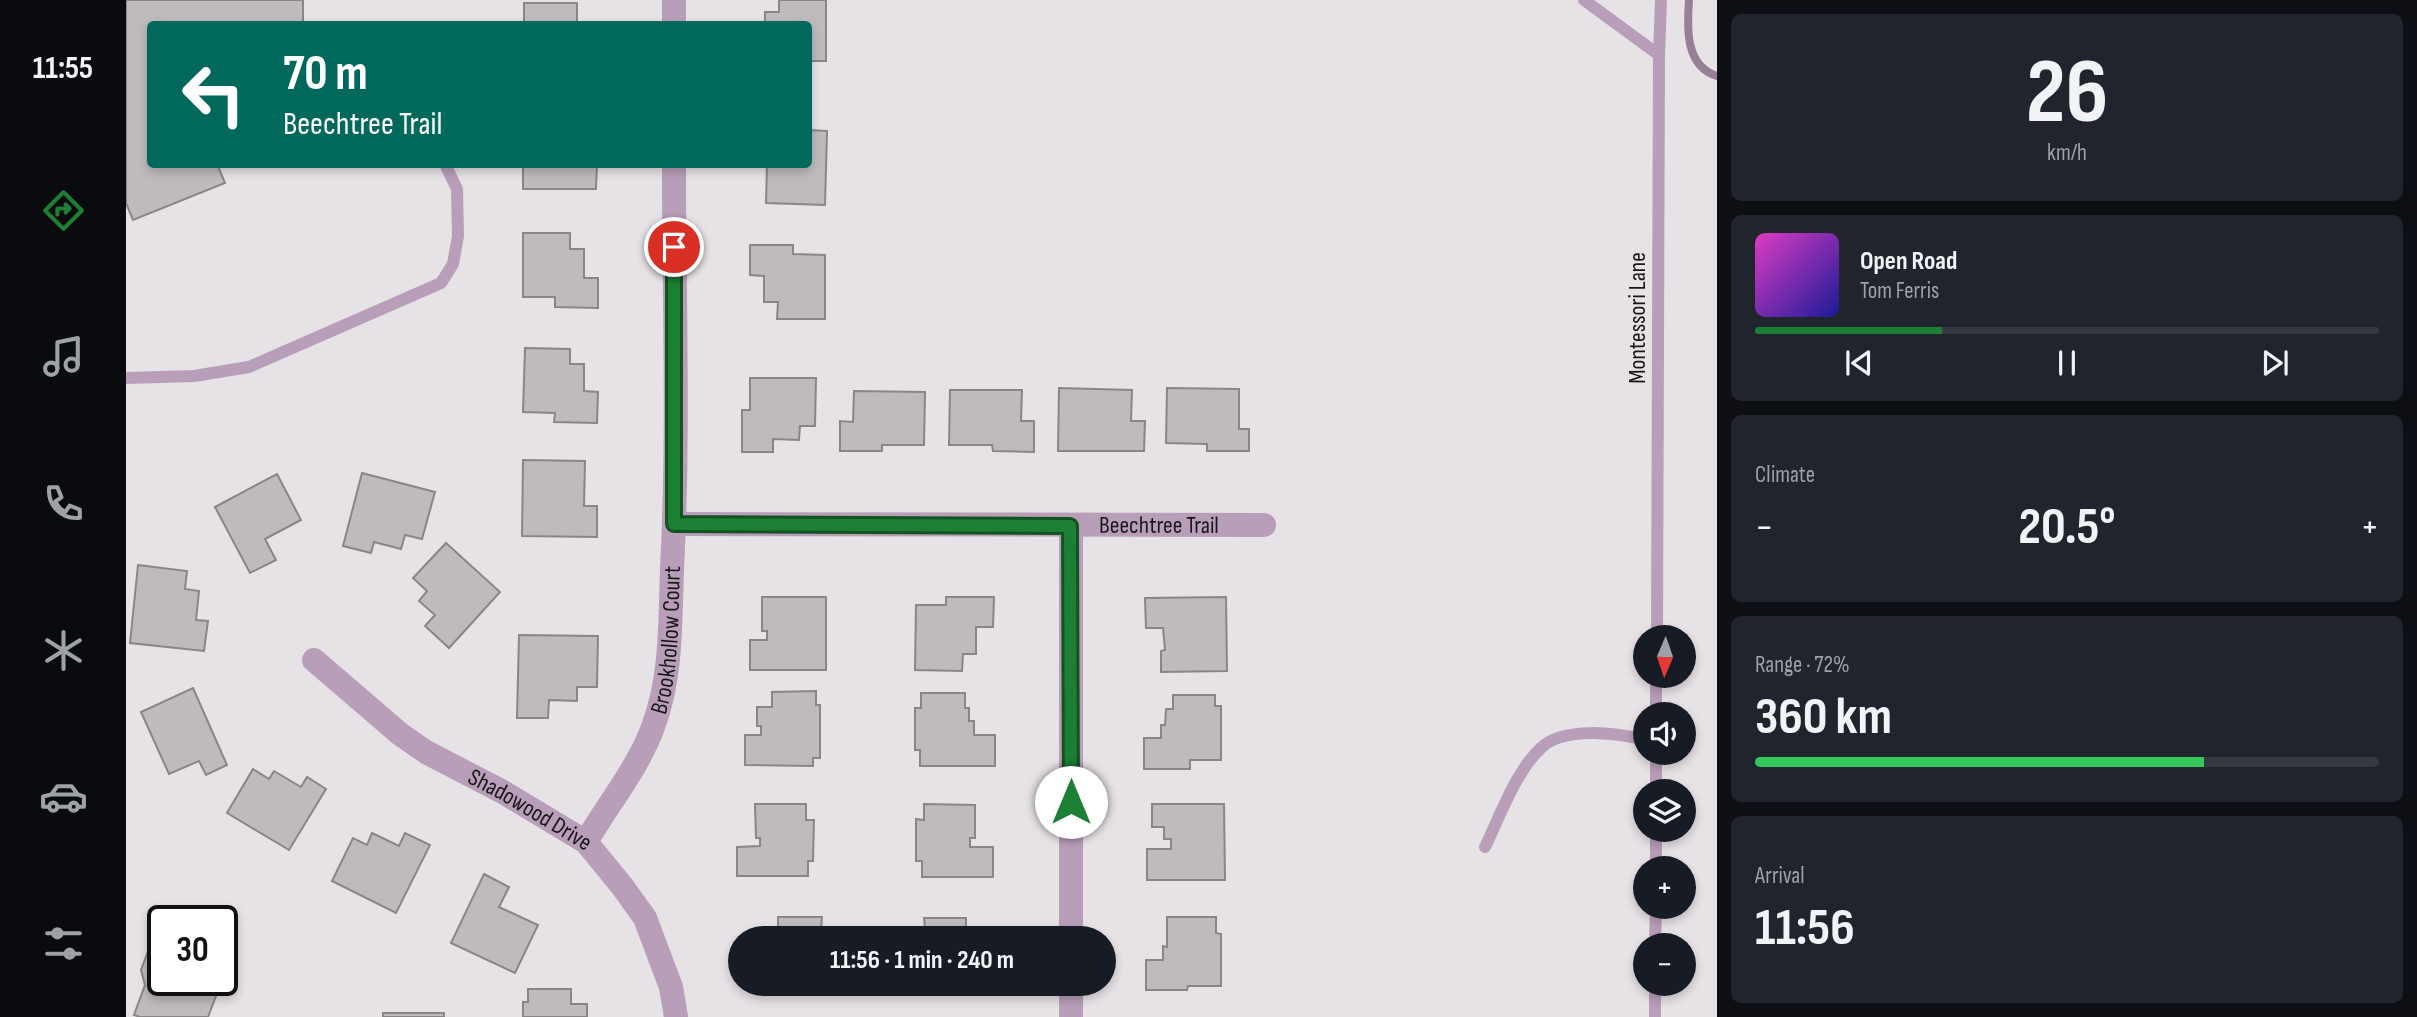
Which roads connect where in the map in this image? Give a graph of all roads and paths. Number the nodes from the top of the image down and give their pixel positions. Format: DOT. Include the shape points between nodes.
graph roads {
  1 [pos="674,0"];
  2 [pos="1584,0"];
  3 [pos="1661,0"];
  4 [pos="674,21"];
  5 [pos="1659,55"];
  6 [pos="447,168"];
  7 [pos="674,168"];
  8 [pos="126,378"];
  9 [pos="674,524"];
  10 [pos="1264,525"];
  11 [pos="1070,526"];
  12 [pos="1657,625"];
  13 [pos="314,660"];
  14 [pos="1633,738"];
  15 [pos="586,842"];
  16 [pos="1485,846"];
  17 [pos="1071,926"];
  18 [pos="1071,996"];
  19 [pos="1655,996"];
  20 [pos="676,1017"];
  21 [pos="1071,1017"];
  22 [pos="1655,1017"];
  1 -- 4 [label="street"];
  2 -- 5 [label="lane"];
  3 -- 5 [label="lane, Montessori Lane"];
  5 -- 12 [label="lane, Montessori Lane"];
  6 -- 8 [label="lane" via="457,189 458,236 453,264 441,283 249,367 194,376"];
  7 -- 9 [label="street, Brookhollow Court"];
  9 -- 11 [label="street, Beechtree Trail"];
  9 -- 15 [label="street, Brookhollow Court" via="663,694 653,728 635,763"];
  10 -- 11 [label="street, Beechtree Trail"];
  11 -- 17 [label="street"];
  13 -- 15 [label="street, Shadowood Drive" via="426,752"];
  14 -- 16 [label="lane" via="1566,735 1542,747 1523,772"];
  15 -- 20 [label="street, Shadowood Drive" via="645,918 671,987"];
  18 -- 21 [label="street"];
  19 -- 22 [label="lane"];
}
